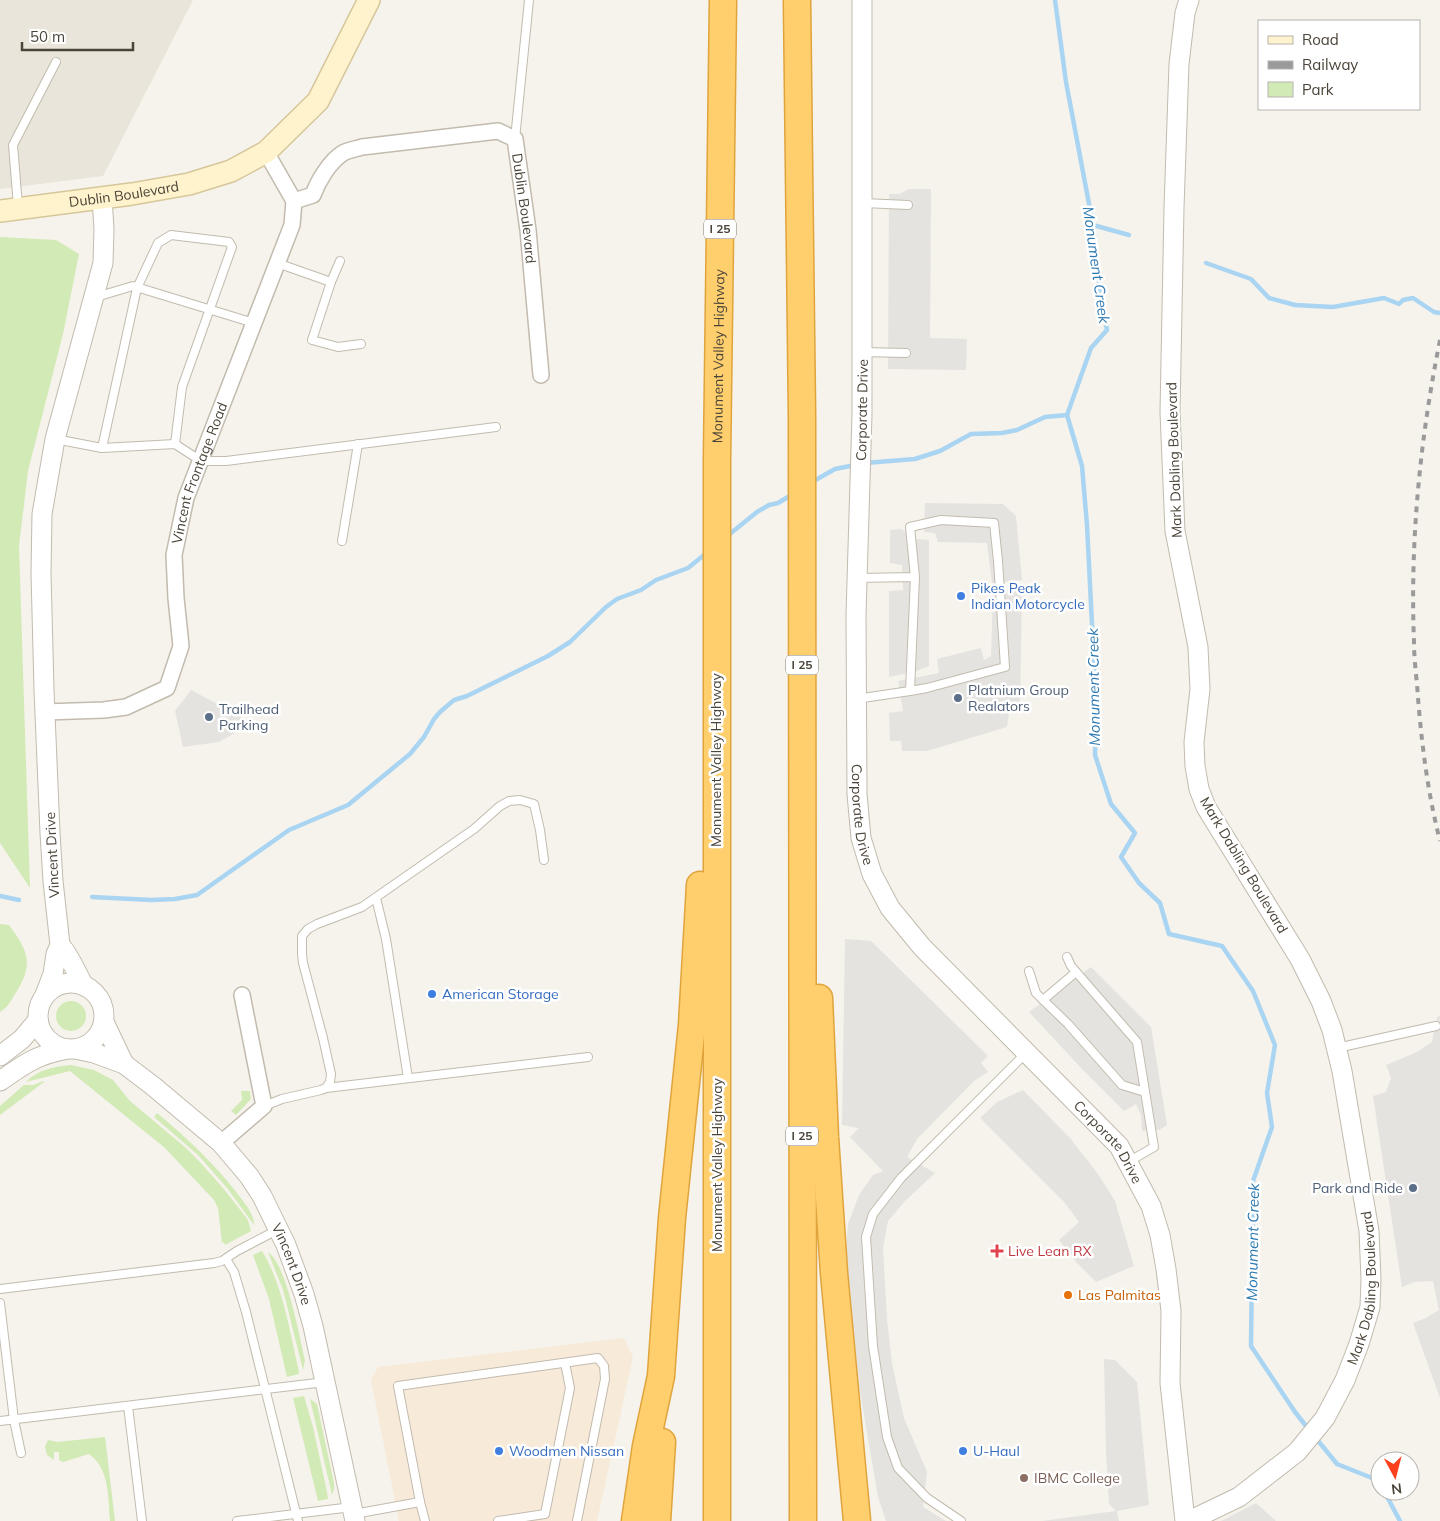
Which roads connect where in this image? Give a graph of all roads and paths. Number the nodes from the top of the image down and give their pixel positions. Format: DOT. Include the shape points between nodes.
graph roads {
  1 [pos="369,0"];
  2 [pos="529,0"];
  3 [pos="722,0"];
  4 [pos="797,0"];
  5 [pos="862,0"];
  6 [pos="1189,0"];
  7 [pos="56,62"];
  8 [pos="515,139"];
  9 [pos="266,152"];
  10 [pos="102,198"];
  11 [pos="294,201"];
  12 [pos="862,203"];
  13 [pos="908,204"];
  14 [pos="9,210"];
  15 [pos="340,261"];
  16 [pos="278,263"];
  17 [pos="331,282"];
  18 [pos="137,288"];
  19 [pos="93,298"];
  20 [pos="210,310"];
  21 [pos="254,324"];
  22 [pos="362,344"];
  23 [pos="862,352"];
  24 [pos="906,353"];
  25 [pos="541,375"];
  26 [pos="496,427"];
  27 [pos="54,439"];
  28 [pos="175,444"];
  29 [pos="358,444"];
  30 [pos="102,448"];
  31 [pos="201,461"];
  32 [pos="342,541"];
  33 [pos="915,577"];
  34 [pos="857,578"];
  35 [pos="910,691"];
  36 [pos="856,699"];
  37 [pos="45,712"];
  38 [pos="802,750"];
  39 [pos="716,765"];
  40 [pos="544,860"];
  41 [pos="376,898"];
  42 [pos="60,944"];
  43 [pos="1067,958"];
  44 [pos="1030,971"];
  45 [pos="1076,972"];
  46 [pos="84,986"];
  47 [pos="45,995"];
  48 [pos="242,996"];
  49 [pos="1043,1000"];
  50 [pos="38,1020"];
  51 [pos="104,1022"];
  52 [pos="1436,1026"];
  53 [pos="1336,1048"];
  54 [pos="72,1049"];
  55 [pos="1027,1052"];
  56 [pos="0,1056"];
  57 [pos="588,1057"];
  58 [pos="124,1064"];
  59 [pos="408,1078"];
  60 [pos="0,1081"];
  61 [pos="326,1088"];
  62 [pos="1145,1092"];
  63 [pos="264,1106"];
  64 [pos="221,1143"];
  65 [pos="1128,1162"];
  66 [pos="279,1229"];
  67 [pos="226,1259"];
  68 [pos="0,1289"];
  69 [pos="0,1303"];
  70 [pos="565,1363"];
  71 [pos="661,1376"];
  72 [pos="325,1382"];
  73 [pos="266,1389"];
  74 [pos="128,1406"];
  75 [pos="14,1420"];
  76 [pos="0,1421"];
  77 [pos="21,1453"];
  78 [pos="420,1502"];
  79 [pos="354,1514"];
  80 [pos="297,1517"];
  81 [pos="142,1521"];
  82 [pos="237,1521"];
  83 [pos="425,1521"];
  84 [pos="498,1521"];
  85 [pos="577,1521"];
  86 [pos="635,1521"];
  87 [pos="657,1521"];
  88 [pos="718,1521"];
  89 [pos="803,1521"];
  90 [pos="857,1521"];
  91 [pos="961,1521"];
  92 [pos="1185,1521"];
  93 [pos="1189,1521"];
  1 -- 9 [label="main road, Dublin Boulevard" via="318,101"];
  2 -- 8 [label="lane"];
  3 -- 39 [label="highway, Monument Valley Highway / I 25"];
  4 -- 38 [label="highway, I 25"];
  5 -- 12 [label="street, Corporate Drive"];
  6 -- 53 [label="street, Mark Dabling Boulevard" via="1179,64 1170,412 1175,531 1198,647 1200,689 1194,742 1195,766 1206,807 1300,959 1321,1000"];
  7 -- 14 [label="lane" via="13,145"];
  8 -- 11 [label="street, Dublin Boulevard" via="498,131 362,147 342,154 329,167 313,195"];
  8 -- 25 [label="street, Dublin Boulevard" via="528,230"];
  9 -- 10 [label="main road, Dublin Boulevard" via="231,171 189,184"];
  9 -- 11 [label="street"];
  10 -- 14 [label="main road, Dublin Boulevard"];
  10 -- 19 [label="street, Vincent Drive" via="103,263"];
  11 -- 16 [label="street, Vincent Frontage Road" via="292,224"];
  12 -- 13 [label="lane"];
  12 -- 23 [label="street, Corporate Drive"];
  15 -- 17 [label="lane"];
  16 -- 17 [label="lane"];
  16 -- 21 [label="street, Vincent Frontage Road"];
  17 -- 22 [label="lane" via="312,340 338,347"];
  18 -- 19 [label="lane" via="133,286"];
  18 -- 20 [label="lane"];
  18 -- 20 [label="lane" via="158,243 171,235 228,242 232,247"];
  18 -- 30 [label="lane"];
  19 -- 27 [label="street, Vincent Drive"];
  20 -- 21 [label="lane"];
  20 -- 28 [label="lane" via="182,387"];
  21 -- 31 [label="street, Vincent Frontage Road"];
  23 -- 24 [label="lane"];
  23 -- 34 [label="street, Corporate Drive"];
  26 -- 29 [label="lane"];
  27 -- 30 [label="lane"];
  27 -- 37 [label="street, Vincent Drive" via="42,514"];
  28 -- 30 [label="lane"];
  28 -- 31 [label="lane"];
  29 -- 31 [label="lane" via="226,461"];
  29 -- 32 [label="lane"];
  31 -- 37 [label="street, Vincent Frontage Road" via="186,498 174,555 182,646 167,688 126,707"];
  33 -- 34 [label="lane"];
  33 -- 35 [label="lane"];
  33 -- 35 [label="lane" via="910,527 942,520 994,523 1005,667"];
  34 -- 36 [label="street, Corporate Drive"];
  35 -- 36 [label="lane"];
  36 -- 55 [label="street, Corporate Drive" via="861,838 872,874 890,908 922,947"];
  37 -- 42 [label="street, Vincent Drive" via="53,881"];
  38 -- 89 [label="highway, I 25"];
  38 -- 90 [label="highway" via="815,898 834,1273"];
  39 -- 71 [label="highway" via="700,889 692,1025 672,1218"];
  39 -- 88 [label="highway, Monument Valley Highway / I 25"];
  40 -- 41 [label="lane" via="534,804 509,801"];
  41 -- 59 [label="lane" via="386,939"];
  41 -- 61 [label="lane" via="362,907 317,924 302,936 303,963 331,1074"];
  42 -- 46 [label="street, Vincent Drive"];
  42 -- 47 [label="street, Vincent Drive"];
  43 -- 45 [label="lane"];
  44 -- 49 [label="lane" via="1036,993"];
  45 -- 49 [label="lane"];
  45 -- 62 [label="lane" via="1137,1042"];
  46 -- 47 [label="street" via="59,985"];
  46 -- 51 [label="street" via="92,990 102,1004"];
  47 -- 50 [label="street"];
  48 -- 63 [label="street"];
  49 -- 62 [label="lane" via="1122,1085"];
  50 -- 54 [label="street" via="48,1040 60,1048"];
  50 -- 56 [label="street" via="22,1039"];
  51 -- 54 [label="street" via="97,1037 83,1047"];
  51 -- 58 [label="street, Vincent Drive"];
  52 -- 53 [label="lane"];
  53 -- 93 [label="street, Mark Dabling Boulevard" via="1369,1231 1370,1307 1359,1344 1345,1380 1324,1418 1297,1452 1239,1497"];
  54 -- 58 [label="street, Vincent Drive"];
  54 -- 60 [label="street" via="33,1059"];
  55 -- 65 [label="street, Corporate Drive" via="1119,1146"];
  55 -- 91 [label="lane" via="901,1178 873,1214 866,1238 873,1346 887,1437 898,1468 927,1498"];
  57 -- 59 [label="lane"];
  58 -- 64 [label="street, Vincent Drive"];
  59 -- 61 [label="lane"];
  61 -- 63 [label="lane"];
  62 -- 65 [label="lane" via="1154,1147"];
  63 -- 64 [label="street"];
  64 -- 66 [label="street, Vincent Drive" via="249,1176"];
  65 -- 92 [label="street, Corporate Drive" via="1151,1206 1166,1269 1170,1311 1170,1382"];
  66 -- 67 [label="lane"];
  66 -- 72 [label="street, Vincent Drive" via="304,1294"];
  67 -- 68 [label="lane"];
  67 -- 73 [label="lane" via="241,1295"];
  69 -- 75 [label="lane"];
  70 -- 78 [label="lane" via="398,1386"];
  70 -- 84 [label="lane" via="570,1388 545,1514"];
  70 -- 85 [label="lane" via="598,1358 604,1366 606,1379"];
  71 -- 86 [label="highway"];
  71 -- 87 [label="highway" via="665,1400"];
  72 -- 73 [label="lane"];
  72 -- 79 [label="street, Vincent Drive"];
  73 -- 74 [label="lane"];
  73 -- 80 [label="lane"];
  74 -- 75 [label="lane"];
  74 -- 81 [label="lane"];
  75 -- 76 [label="lane"];
  75 -- 77 [label="lane"];
  78 -- 79 [label="lane"];
  78 -- 83 [label="lane"];
  79 -- 80 [label="lane"];
  80 -- 82 [label="lane"];
}
